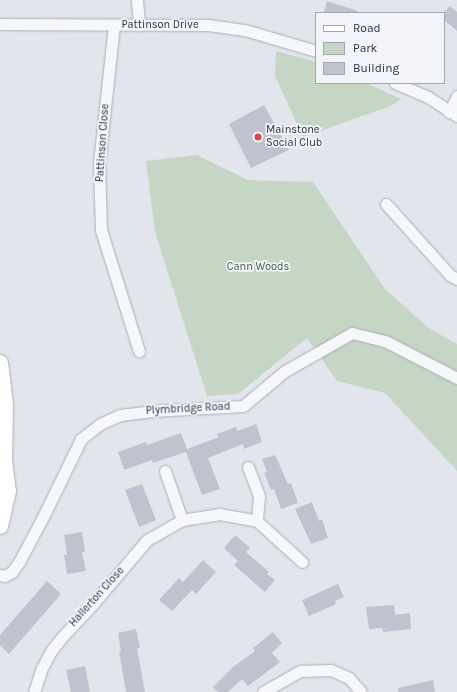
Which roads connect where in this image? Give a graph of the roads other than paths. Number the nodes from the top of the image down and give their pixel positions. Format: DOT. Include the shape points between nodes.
graph roads {
  1 [pos="137,0"];
  2 [pos="0,24"];
  3 [pos="114,25"];
  4 [pos="139,26"];
  5 [pos="315,50"];
  6 [pos="397,84"];
  7 [pos="457,96"];
  8 [pos="453,114"];
  9 [pos="386,204"];
  10 [pos="457,279"];
  11 [pos="138,351"];
  12 [pos="0,363"];
  13 [pos="457,378"];
  14 [pos="248,467"];
  15 [pos="2,468"];
  16 [pos="165,471"];
  17 [pos="182,520"];
  18 [pos="257,521"];
  19 [pos="0,526"];
  20 [pos="302,562"];
  21 [pos="0,575"];
  22 [pos="34,692"];
  23 [pos="263,692"];
  24 [pos="361,692"];
  1 -- 4 [label="street"];
  2 -- 3 [label="street, Pattinson Drive"];
  3 -- 4 [label="street, Pattinson Drive"];
  3 -- 11 [label="street, Pattinson Close" via="99,162 101,230"];
  4 -- 5 [label="street, Pattinson Drive" via="208,25 245,30"];
  6 -- 8 [label="street" via="428,97"];
  7 -- 8 [label="street"];
  9 -- 10 [label="street" via="450,276"];
  12 -- 15 [label="main road" via="5,405"];
  13 -- 21 [label="street, Plymbridge Road" via="387,342 352,333 285,371 243,406 120,415 100,424 81,439 19,562 12,572"];
  14 -- 18 [label="street" via="259,496"];
  15 -- 19 [label="main road" via="8,491"];
  16 -- 17 [label="street"];
  17 -- 18 [label="street, Hallerton Close" via="219,514"];
  17 -- 22 [label="street, Hallerton Close" via="147,540 61,638 50,651"];
  18 -- 20 [label="street"];
  23 -- 24 [label="street" via="300,671 331,670 349,678"];
}
